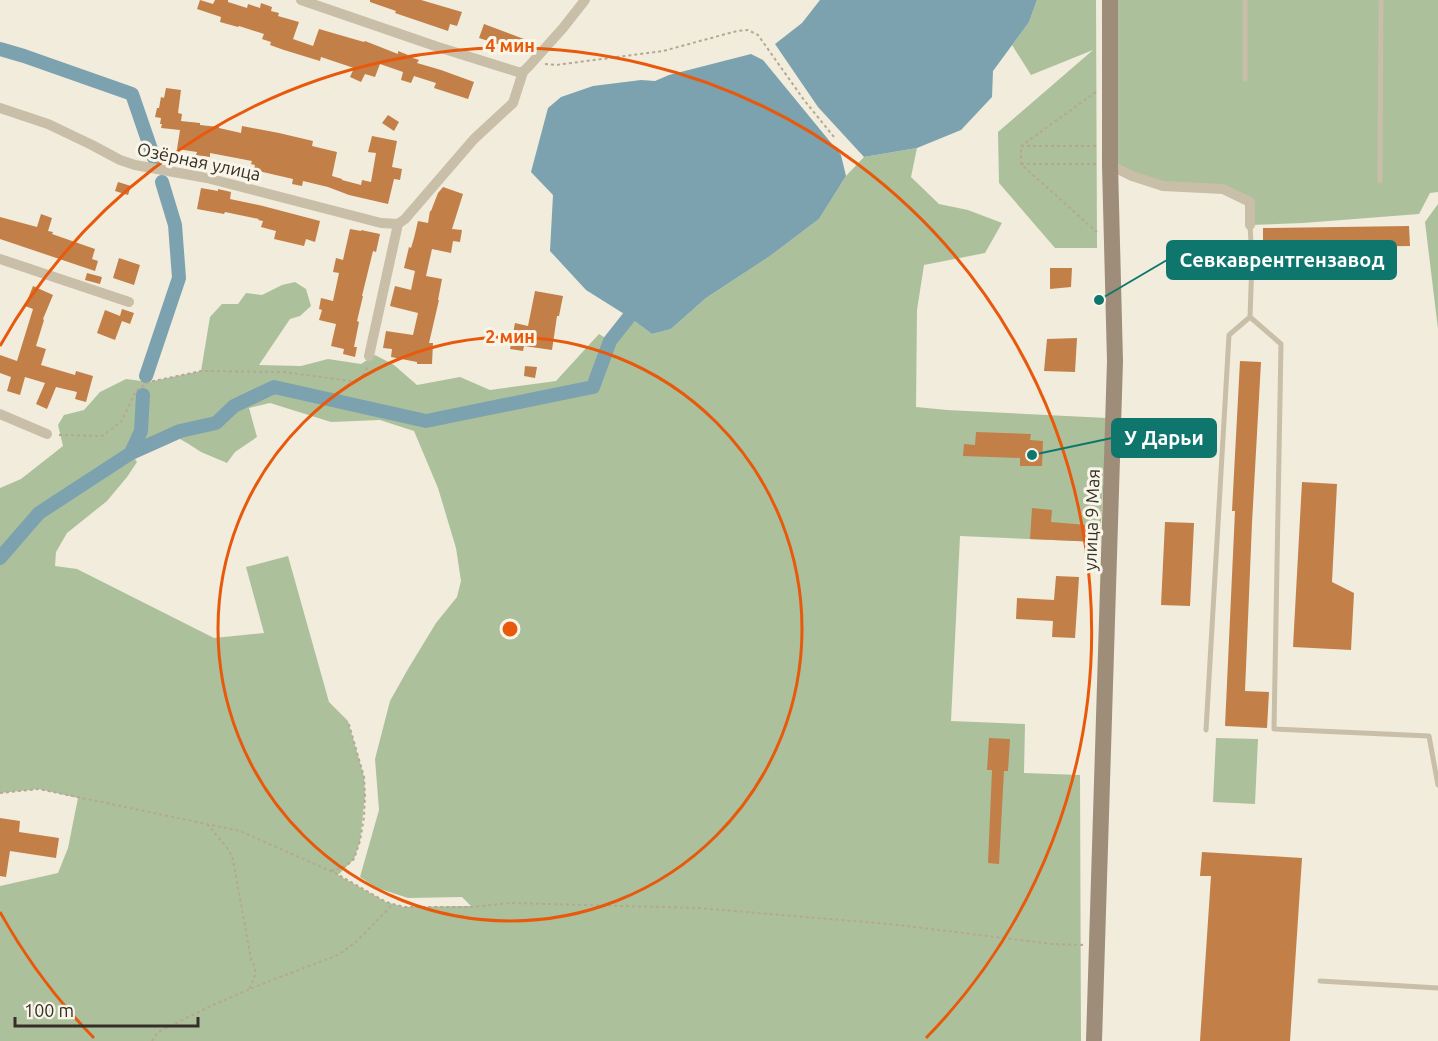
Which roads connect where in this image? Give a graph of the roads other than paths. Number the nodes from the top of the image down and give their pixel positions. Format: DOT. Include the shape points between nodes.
graph roads {
  1 [pos="301,0"];
  2 [pos="585,0"];
  3 [pos="1110,0"];
  4 [pos="1245,0"];
  5 [pos="1381,0"];
  6 [pos="523,72"];
  7 [pos="1245,79"];
  8 [pos="0,108"];
  9 [pos="1103,164"];
  10 [pos="1380,181"];
  11 [pos="398,224"];
  12 [pos="1250,225"];
  13 [pos="0,259"];
  14 [pos="129,302"];
  15 [pos="1250,317"];
  16 [pos="369,356"];
  17 [pos="0,414"];
  18 [pos="47,434"];
  19 [pos="1206,730"];
  20 [pos="1438,785"];
  21 [pos="1320,981"];
  22 [pos="1438,988"];
  23 [pos="1094,1041"];
  1 -- 6 [label="street" via="500,68"];
  2 -- 6 [label="street"];
  3 -- 9 [label="street, улица 9 Мая"];
  4 -- 7 [label="lane"];
  5 -- 10 [label="lane"];
  6 -- 11 [label="street" via="513,103 474,139"];
  8 -- 11 [label="street, Озёрная улица" via="48,124 135,165 207,178 381,223"];
  9 -- 12 [label="street" via="1163,186 1222,189 1250,202"];
  9 -- 23 [label="street, улица 9 Мая" via="1115,361"];
  11 -- 16 [label="street"];
  12 -- 15 [label="lane"];
  13 -- 14 [label="street"];
  15 -- 19 [label="lane" via="1229,335"];
  15 -- 20 [label="lane" via="1281,344 1274,729 1429,736"];
  17 -- 18 [label="street"];
  21 -- 22 [label="lane"];
}
